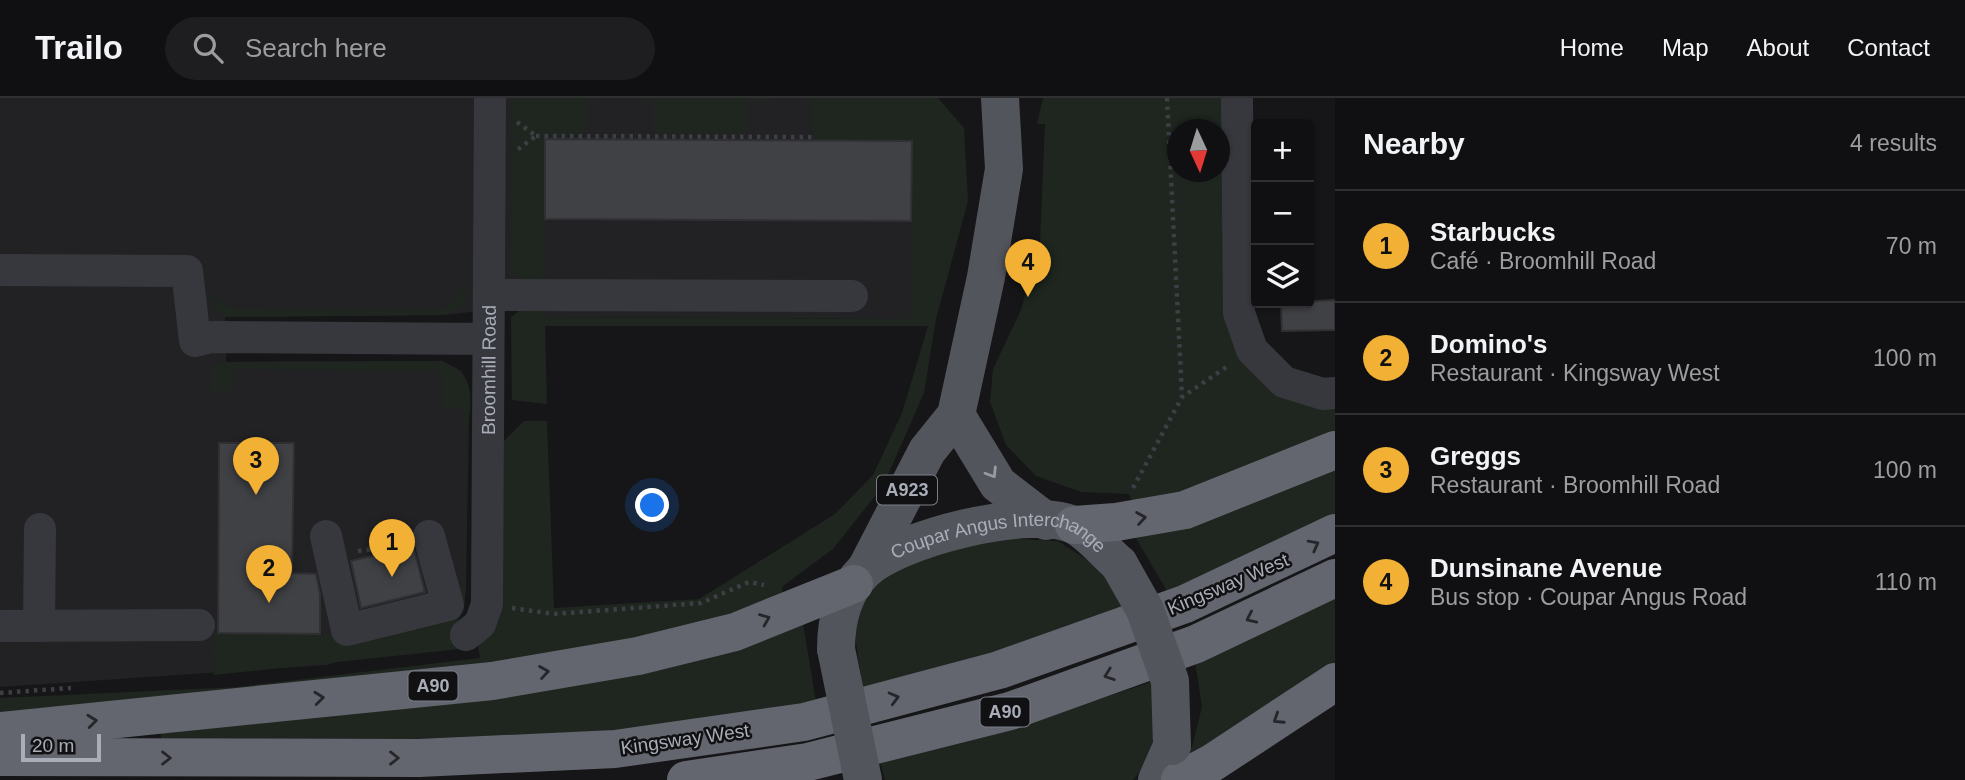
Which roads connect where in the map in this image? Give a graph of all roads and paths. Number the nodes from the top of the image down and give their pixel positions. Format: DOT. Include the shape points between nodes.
graph roads {
  1 [pos="490,98"];
  2 [pos="1000,98"];
  3 [pos="1167,98"];
  4 [pos="1237,98"];
  5 [pos="536,136"];
  6 [pos="815,137"];
  7 [pos="0,270"];
  8 [pos="489,295"];
  9 [pos="852,296"];
  10 [pos="488,339"];
  11 [pos="1252,350"];
  12 [pos="1335,393"];
  13 [pos="1182,397"];
  14 [pos="956,415"];
  15 [pos="1335,450"];
  16 [pos="1116,522"];
  17 [pos="1060,523"];
  18 [pos="40,529"];
  19 [pos="1335,533"];
  20 [pos="326,536"];
  21 [pos="429,536"];
  22 [pos="860,576"];
  23 [pos="1335,578"];
  24 [pos="487,604"];
  25 [pos="792,609"];
  26 [pos="199,625"];
  27 [pos="0,626"];
  28 [pos="39,626"];
  29 [pos="466,635"];
  30 [pos="1335,682"];
  31 [pos="0,731"];
  32 [pos="0,757"];
  33 [pos="1170,769"];
  34 [pos="686,780"];
  35 [pos="863,780"];
  1 -- 8 [label="street, Broomhill Road"];
  2 -- 14 [label="main road, A923" via="1004,169"];
  3 -- 13 [label="path"];
  4 -- 11 [label="street" via="1239,313"];
  5 -- 6 [label="path"];
  7 -- 10 [label="street" via="187,271 195,341"];
  8 -- 9 [label="street"];
  8 -- 10 [label="street, Broomhill Road"];
  10 -- 24 [label="street, Broomhill Road"];
  11 -- 12 [label="street" via="1284,382 1323,394"];
  11 -- 13 [label="path"];
  13 -- 16 [label="path"];
  14 -- 17 [label="main road, one-way" via="998,484"];
  14 -- 22 [label="main road, A923" via="927,451"];
  16 -- 15 [label="highway, one-way" via="1185,510"];
  16 -- 17 [label="highway"];
  17 -- 22 [label="main road, Coupar Angus Interchange" via="996,522 949,531 906,547"];
  17 -- 33 [label="main road, Coupar Angus Interchange, bridge" via="1119,564 1145,610 1170,681"];
  18 -- 28 [label="street"];
  32 -- 19 [label="highway, Kingsway West / A90, one-way" via="432,758 615,749 804,722 999,670 1185,604"];
  20 -- 21 [label="street" via="348,630 448,605"];
  22 -- 25 [label="highway, A90"];
  22 -- 35 [label="main road, bridge" via="836,621 836,649"];
  23 -- 34 [label="highway, Kingsway West / A90, one-way" via="1196,644 1010,711 808,762"];
  24 -- 25 [label="path" via="554,614 701,603 749,582 784,592"];
  24 -- 29 [label="street" via="480,624"];
  31 -- 25 [label="highway, A90, one-way" via="492,681 638,656 735,632"];
  26 -- 28 [label="street"];
  27 -- 28 [label="street"];
  30 -- 33 [label="highway, one-way" via="1212,763"];
}
